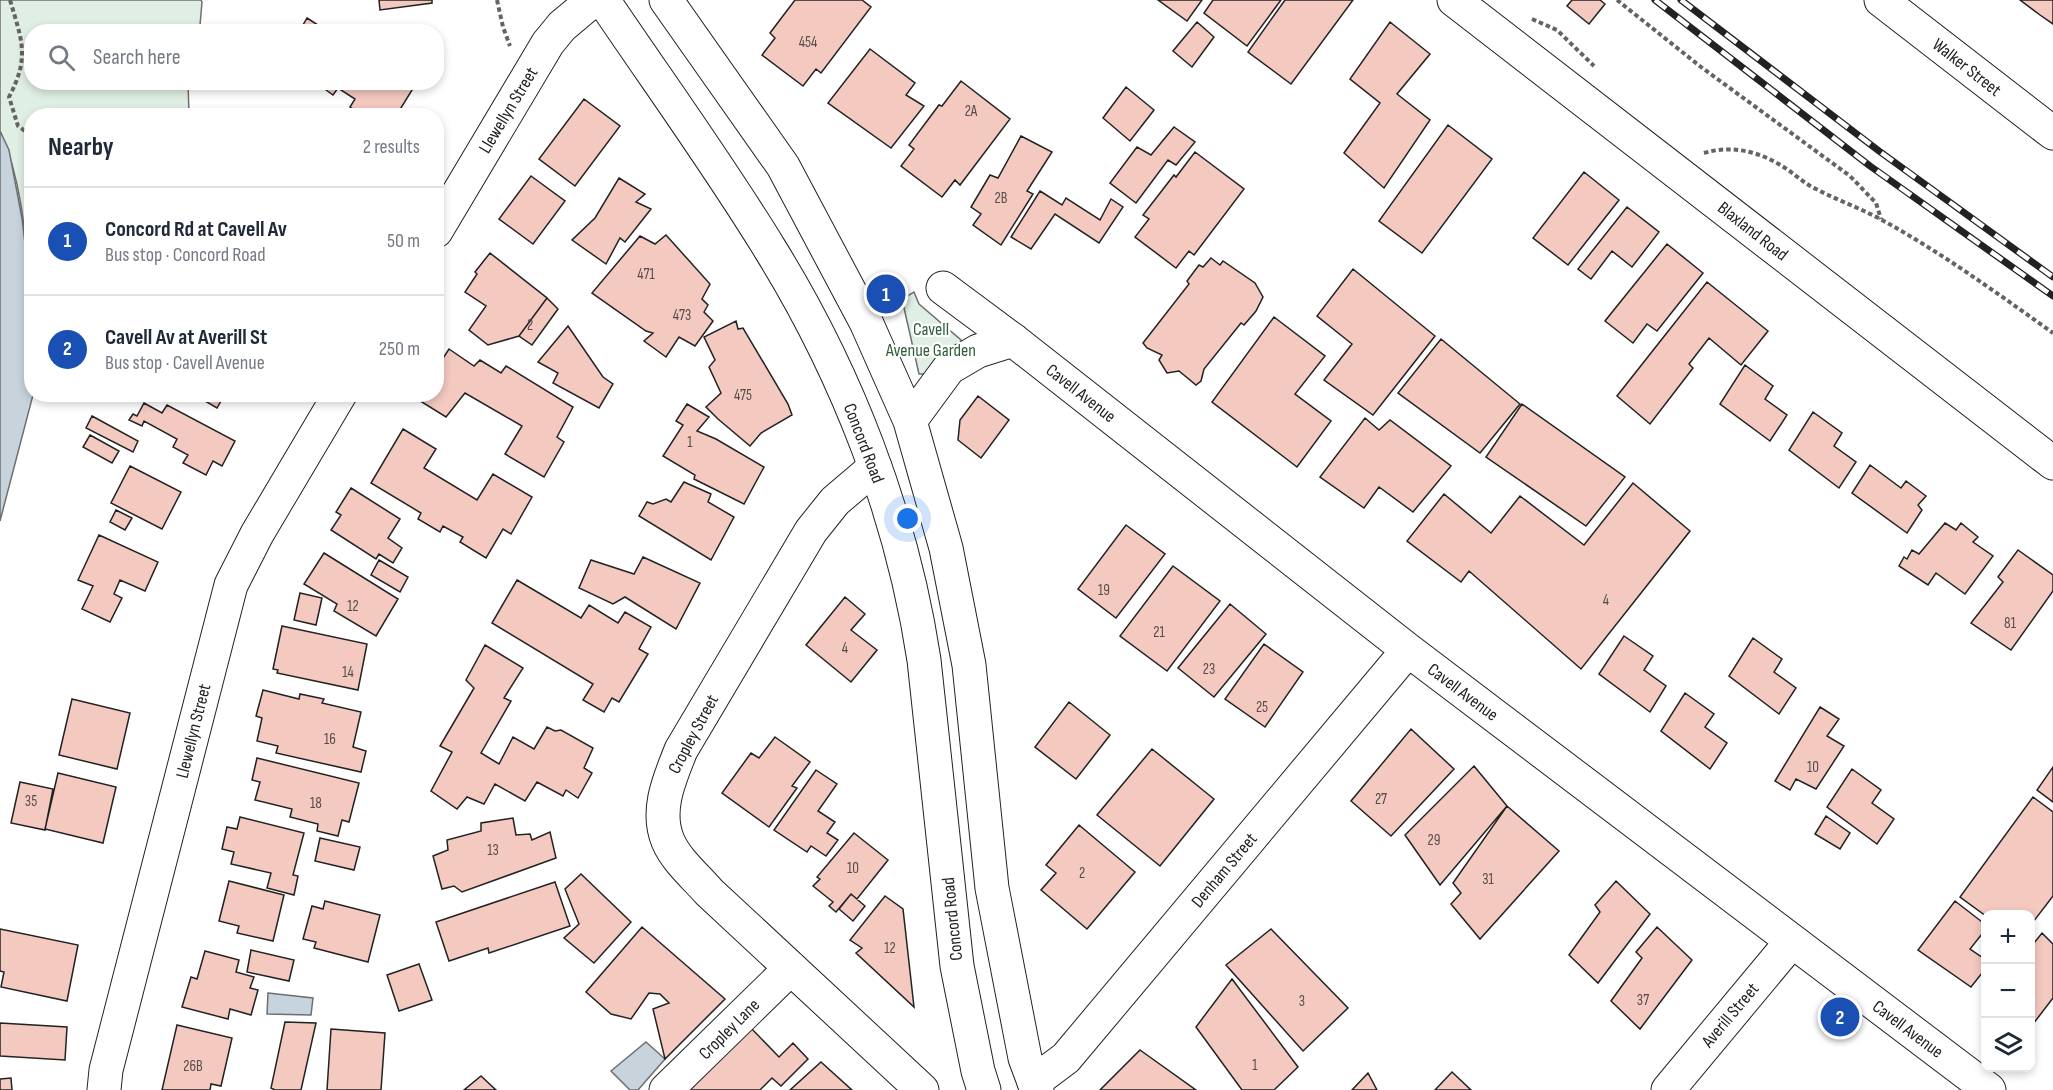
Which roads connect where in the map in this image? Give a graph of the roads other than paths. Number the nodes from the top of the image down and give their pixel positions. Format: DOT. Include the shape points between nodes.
graph roads {
  1 [pos="593,0"];
  2 [pos="603,0"];
  3 [pos="666,0"];
  4 [pos="1454,0"];
  5 [pos="1881,0"];
  6 [pos="2053,133"];
  7 [pos="444,218"];
  8 [pos="943,288"];
  9 [pos="1013,340"];
  10 [pos="335,402"];
  11 [pos="910,421"];
  12 [pos="2053,463"];
  13 [pos="875,467"];
  14 [pos="1408,650"];
  15 [pos="1792,941"];
  16 [pos="791,968"];
  17 [pos="1035,1086"];
  18 [pos="104,1090"];
  19 [pos="666,1090"];
  20 [pos="922,1090"];
  21 [pos="984,1090"];
  22 [pos="1668,1090"];
  23 [pos="1989,1090"];
  1 -- 7 [label="main road, Llewellyn Street" via="548,43"];
  2 -- 13 [label="main road, Concord Road" via="771,250 823,343"];
  3 -- 11 [label="main road" via="783,166 866,322"];
  4 -- 12 [label="main road, Blaxland Road"];
  5 -- 6 [label="main road, Walker Street"];
  8 -- 9 [label="main road, Cavell Avenue"];
  9 -- 11 [label="main road" via="978,351 949,368"];
  9 -- 14 [label="main road, Cavell Avenue"];
  10 -- 18 [label="main road, Llewellyn Street" via="231,585"];
  11 -- 17 [label="main road" via="945,548 969,665 992,888 1025,1058"];
  13 -- 16 [label="main road, Cropley Street" via="835,501 811,531 681,750 662,813 668,840 684,864"];
  13 -- 21 [label="main road, Concord Road" via="917,612 957,966"];
  14 -- 15 [label="main road, Cavell Avenue"];
  14 -- 17 [label="main road, Denham Street" via="1066,1058"];
  15 -- 22 [label="main road, Averill Street"];
  15 -- 23 [label="main road, Cavell Avenue"];
  16 -- 19 [label="main road, Cropley Lane"];
  16 -- 20 [label="main road, Cropley Street"];
}
